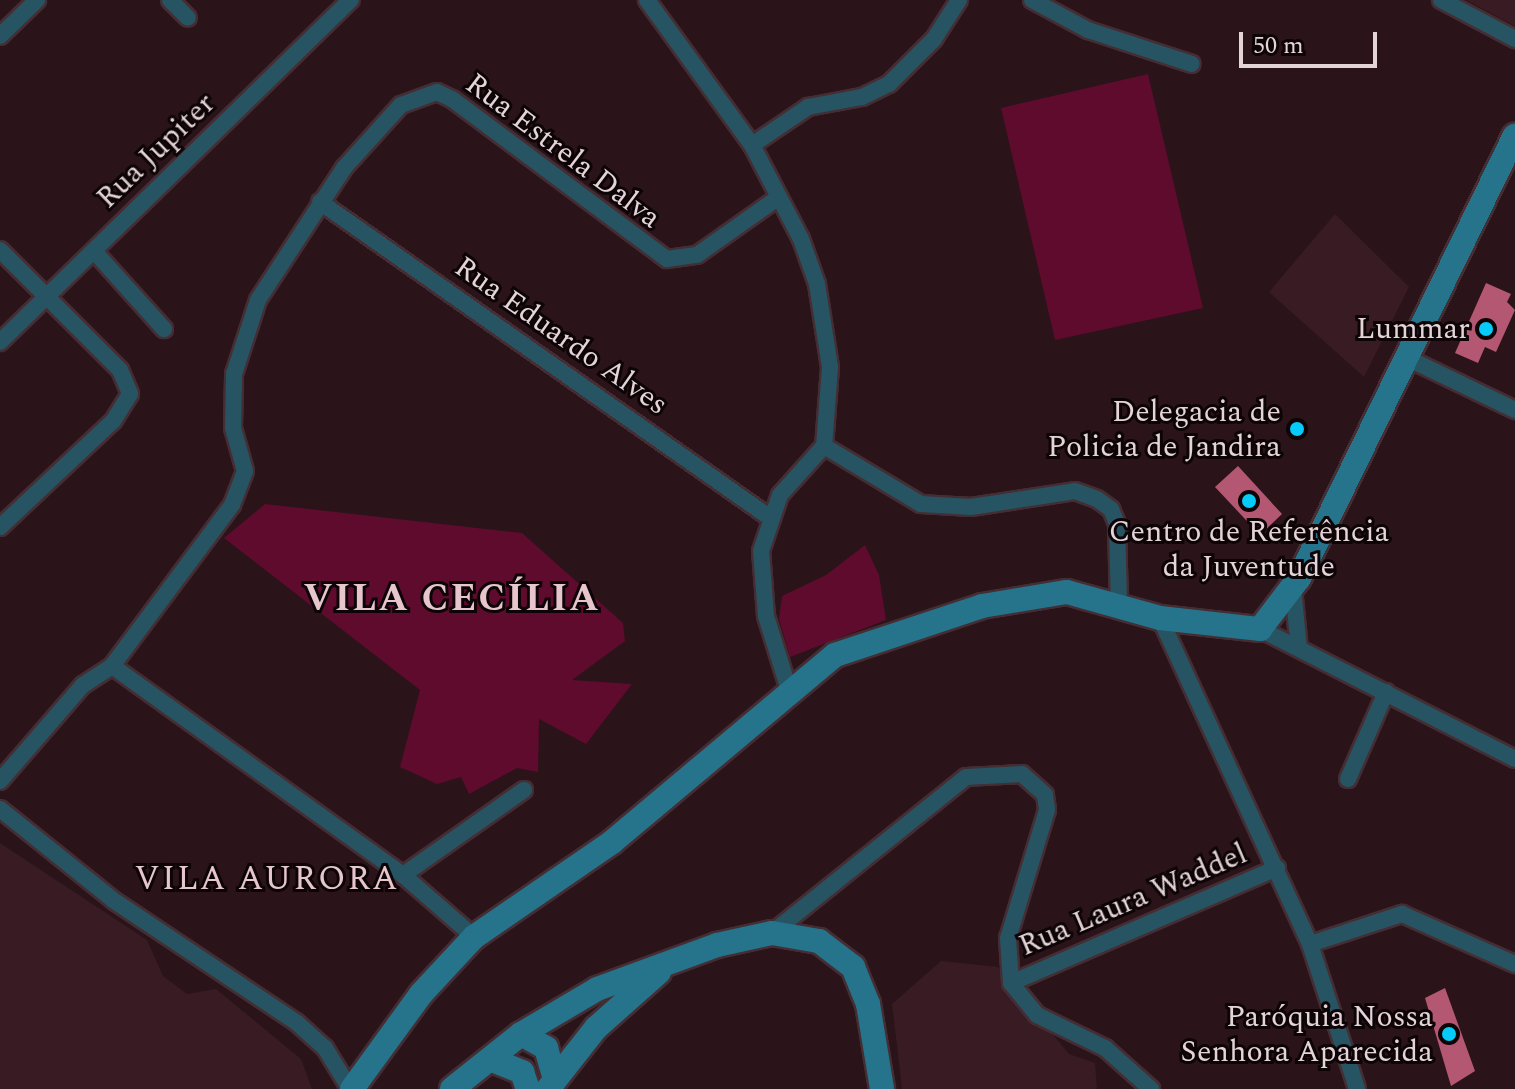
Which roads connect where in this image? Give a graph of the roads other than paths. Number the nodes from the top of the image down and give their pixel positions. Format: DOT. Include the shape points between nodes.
graph roads {
  1 [pos="37,0"];
  2 [pos="170,0"];
  3 [pos="351,0"];
  4 [pos="647,0"];
  5 [pos="959,0"];
  6 [pos="1032,0"];
  7 [pos="1441,0"];
  8 [pos="188,18"];
  9 [pos="0,36"];
  10 [pos="1515,39"];
  11 [pos="1192,64"];
  12 [pos="1515,136"];
  13 [pos="752,145"];
  14 [pos="779,197"];
  15 [pos="320,202"];
  16 [pos="0,250"];
  17 [pos="94,251"];
  18 [pos="46,297"];
  19 [pos="164,329"];
  20 [pos="0,342"];
  21 [pos="1407,358"];
  22 [pos="1515,410"];
  23 [pos="824,446"];
  24 [pos="769,517"];
  25 [pos="0,527"];
  26 [pos="1293,588"];
  27 [pos="1119,604"];
  28 [pos="1160,618"];
  29 [pos="1260,629"];
  30 [pos="1299,649"];
  31 [pos="112,666"];
  32 [pos="789,690"];
  33 [pos="1386,692"];
  34 [pos="1515,759"];
  35 [pos="1348,779"];
  36 [pos="0,781"];
  37 [pos="524,790"];
  38 [pos="0,809"];
  39 [pos="1277,868"];
  40 [pos="403,875"];
  41 [pos="772,933"];
  42 [pos="474,937"];
  43 [pos="1310,944"];
  44 [pos="1515,964"];
  45 [pos="668,965"];
  46 [pos="1011,983"];
  47 [pos="521,1034"];
  48 [pos="490,1059"];
  49 [pos="552,1084"];
  50 [pos="351,1089"];
  51 [pos="453,1089"];
  52 [pos="528,1089"];
  53 [pos="882,1089"];
  54 [pos="1151,1089"];
  55 [pos="1357,1089"];
  1 -- 9 [label="street"];
  2 -- 8 [label="street"];
  3 -- 17 [label="street, Rua Jupiter"];
  4 -- 13 [label="street"];
  5 -- 13 [label="street" via="934,39 889,84 862,97 793,114"];
  6 -- 11 [label="street" via="1088,30"];
  7 -- 10 [label="street"];
  12 -- 21 [label="street"];
  13 -- 14 [label="street"];
  14 -- 15 [label="street, Rua Estrela Dalva" via="697,255 667,259 544,164 437,92 401,105 376,128"];
  14 -- 23 [label="street" via="817,284 825,326 830,367"];
  15 -- 24 [label="street, Rua Eduardo Alves"];
  15 -- 31 [label="street" via="246,328 231,407 243,486"];
  16 -- 18 [label="street"];
  17 -- 18 [label="street, Rua Jupiter"];
  17 -- 19 [label="street"];
  18 -- 20 [label="street, Rua Jupiter"];
  18 -- 25 [label="street" via="120,370 130,394 113,421"];
  21 -- 22 [label="street"];
  21 -- 26 [label="street"];
  23 -- 24 [label="street" via="798,471"];
  23 -- 27 [label="street" via="921,504 971,507 1075,491 1097,499 1111,509 1117,524"];
  24 -- 32 [label="street" via="759,567"];
  26 -- 29 [label="street"];
  26 -- 30 [label="street"];
  27 -- 28 [label="street"];
  27 -- 32 [label="street" via="1067,592 982,606 861,643"];
  28 -- 29 [label="street"];
  28 -- 39 [label="street"];
  29 -- 30 [label="street"];
  30 -- 33 [label="street"];
  31 -- 36 [label="street" via="83,685"];
  31 -- 40 [label="street"];
  32 -- 42 [label="street" via="612,842"];
  33 -- 34 [label="street"];
  33 -- 35 [label="street"];
  37 -- 40 [label="street"];
  38 -- 50 [label="street" via="89,883 296,1022 325,1048"];
  39 -- 43 [label="street"];
  39 -- 46 [label="street, Rua Laura Waddel"];
  40 -- 42 [label="street"];
  41 -- 45 [label="street"];
  41 -- 46 [label="street" via="966,777 1022,774 1045,795 1047,810 1008,938"];
  41 -- 53 [label="street" via="819,941 853,967 868,1004"];
  42 -- 50 [label="street" via="421,994"];
  43 -- 44 [label="street" via="1402,914"];
  43 -- 55 [label="street"];
  45 -- 47 [label="street" via="597,989"];
  45 -- 49 [label="street" via="606,1017"];
  46 -- 54 [label="street" via="1037,1015 1105,1048"];
  47 -- 48 [label="street"];
  47 -- 49 [label="street" via="546,1048"];
  48 -- 51 [label="street"];
  48 -- 52 [label="street" via="522,1072"];
}
